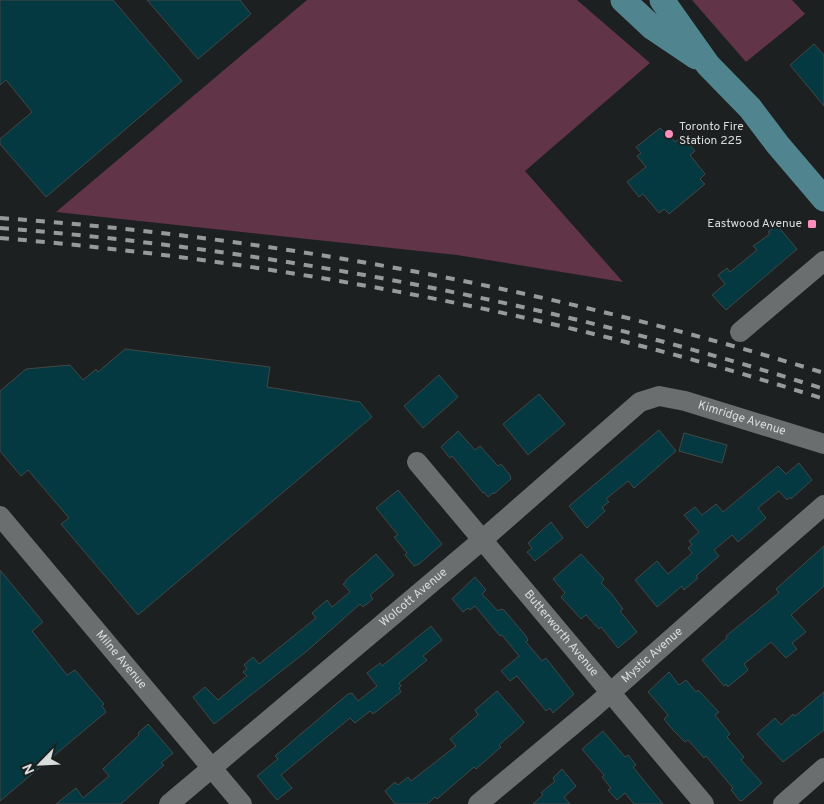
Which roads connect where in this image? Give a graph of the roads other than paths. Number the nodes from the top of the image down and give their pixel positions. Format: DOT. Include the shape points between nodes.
graph roads {
  1 [pos="623,0"];
  2 [pos="662,0"];
  3 [pos="708,65"];
  4 [pos="750,108"];
  5 [pos="824,183"];
  6 [pos="824,200"];
  7 [pos="824,261"];
  8 [pos="740,332"];
  9 [pos="659,396"];
  10 [pos="824,444"];
  11 [pos="417,462"];
  12 [pos="824,505"];
  13 [pos="0,516"];
  14 [pos="481,541"];
  15 [pos="610,693"];
  16 [pos="824,768"];
  17 [pos="212,769"];
  18 [pos="169,804"];
  19 [pos="242,804"];
  20 [pos="478,804"];
  21 [pos="704,804"];
  22 [pos="783,804"];
  1 -- 3 [label="main road" via="653,28"];
  2 -- 3 [label="main road"];
  3 -- 4 [label="main road"];
  4 -- 5 [label="main road" via="781,133"];
  4 -- 6 [label="main road"];
  7 -- 8 [label="street"];
  9 -- 10 [label="street, Kimridge Avenue" via="706,406"];
  9 -- 14 [label="street, Wolcott Avenue" via="640,402"];
  11 -- 14 [label="street, Butterworth Avenue"];
  12 -- 15 [label="street, Mystic Avenue"];
  13 -- 17 [label="street, Milne Avenue"];
  14 -- 15 [label="street, Butterworth Avenue"];
  14 -- 17 [label="street, Wolcott Avenue"];
  15 -- 20 [label="street, Mystic Avenue"];
  15 -- 21 [label="street, Butterworth Avenue"];
  16 -- 22 [label="street"];
  17 -- 18 [label="street, Wolcott Avenue"];
  17 -- 19 [label="street, Milne Avenue"];
}
